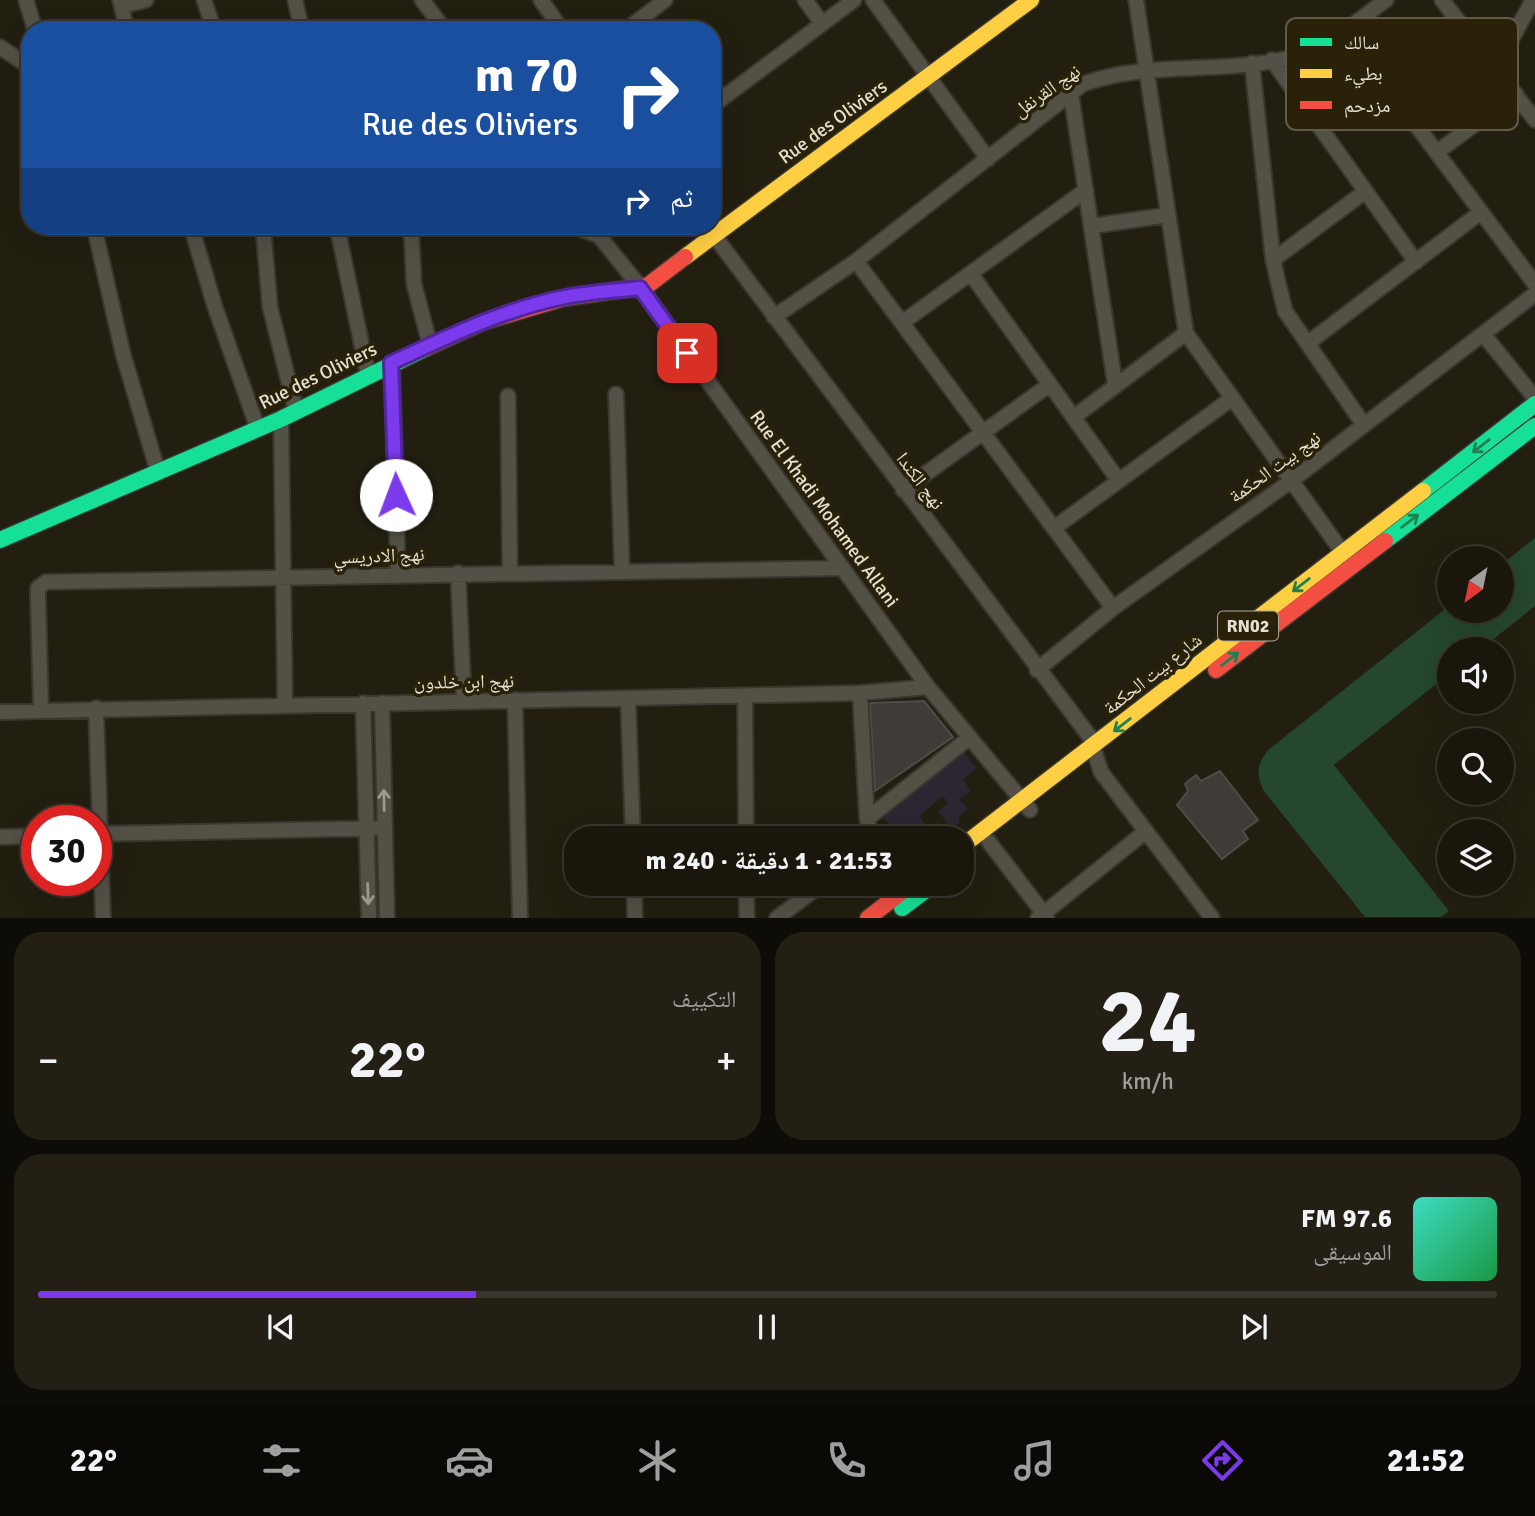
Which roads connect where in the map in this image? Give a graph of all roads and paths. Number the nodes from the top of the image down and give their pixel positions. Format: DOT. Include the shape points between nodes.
graph roads {
  1 [pos="26,0"];
  2 [pos="146,0"];
  3 [pos="204,0"];
  4 [pos="295,0"];
  5 [pos="422,0"];
  6 [pos="666,0"];
  7 [pos="805,0"];
  8 [pos="854,0"];
  9 [pos="873,0"];
  10 [pos="1031,0"];
  11 [pos="1136,0"];
  12 [pos="1386,0"];
  13 [pos="1442,0"];
  14 [pos="1534,0"];
  15 [pos="543,1"];
  16 [pos="121,3"];
  17 [pos="1361,18"];
  18 [pos="1456,18"];
  19 [pos="32,21"];
  20 [pos="125,21"];
  21 [pos="211,21"];
  22 [pos="300,21"];
  23 [pos="438,21"];
  24 [pos="556,21"];
  25 [pos="638,21"];
  26 [pos="822,23"];
  27 [pos="1518,28"];
  28 [pos="0,47"];
  29 [pos="1286,56"];
  30 [pos="1272,60"];
  31 [pos="21,61"];
  32 [pos="1252,63"];
  33 [pos="1148,70"];
  34 [pos="929,78"];
  35 [pos="1286,80"];
  36 [pos="1070,94"];
  37 [pos="1518,97"];
  38 [pos="721,99"];
  39 [pos="1535,120"];
  40 [pos="1320,130"];
  41 [pos="1420,130"];
  42 [pos="1467,130"];
  43 [pos="1437,152"];
  44 [pos="988,159"];
  45 [pos="1086,190"];
  46 [pos="1363,193"];
  47 [pos="1481,212"];
  48 [pos="1168,215"];
  49 [pos="721,224"];
  50 [pos="1092,226"];
  51 [pos="96,235"];
  52 [pos="194,235"];
  53 [pos="264,235"];
  54 [pos="339,235"];
  55 [pos="411,235"];
  56 [pos="597,235"];
  57 [pos="707,235"];
  58 [pos="714,235"];
  59 [pos="1273,260"];
  60 [pos="856,261"];
  61 [pos="1416,262"];
  62 [pos="971,274"];
  63 [pos="1535,284"];
  64 [pos="640,288"];
  65 [pos="1535,295"];
  66 [pos="774,317"];
  67 [pos="903,322"];
  68 [pos="1186,333"];
  69 [pos="1483,334"];
  70 [pos="1308,344"];
  71 [pos="430,345"];
  72 [pos="391,363"];
  73 [pos="368,375"];
  74 [pos="1115,384"];
  75 [pos="1049,385"];
  76 [pos="616,394"];
  77 [pos="508,396"];
  78 [pos="1535,398"];
  79 [pos="1231,399"];
  80 [pos="1535,404"];
  81 [pos="296,411"];
  82 [pos="1074,417"];
  83 [pos="281,419"];
  84 [pos="1364,425"];
  85 [pos="1535,426"];
  86 [pos="258,429"];
  87 [pos="984,433"];
  88 [pos="158,472"];
  89 [pos="1119,481"];
  90 [pos="1291,481"];
  91 [pos="903,490"];
  92 [pos="1054,528"];
  93 [pos="0,540"];
  94 [pos="1343,553"];
  95 [pos="843,568"];
  96 [pos="622,570"];
  97 [pos="458,573"];
  98 [pos="510,573"];
  99 [pos="398,574"];
  100 [pos="285,578"];
  101 [pos="1113,608"];
  102 [pos="1037,670"];
  103 [pos="928,687"];
  104 [pos="860,693"];
  105 [pos="745,696"];
  106 [pos="628,698"];
  107 [pos="515,700"];
  108 [pos="464,701"];
  109 [pos="383,702"];
  110 [pos="363,703"];
  111 [pos="285,704"];
  112 [pos="96,708"];
  113 [pos="41,709"];
  114 [pos="0,712"];
  115 [pos="969,738"];
  116 [pos="1094,755"];
  117 [pos="98,805"];
  118 [pos="1026,806"];
  119 [pos="867,819"];
  120 [pos="633,826"];
  121 [pos="746,826"];
  122 [pos="869,826"];
  123 [pos="366,827"];
  124 [pos="384,828"];
  125 [pos="1145,832"];
  126 [pos="112,833"];
  127 [pos="21,836"];
  128 [pos="0,837"];
  129 [pos="974,839"];
  130 [pos="989,842"];
  131 [pos="974,853"];
  132 [pos="102,896"];
  133 [pos="634,896"];
  134 [pos="746,896"];
  135 [pos="806,896"];
  136 [pos="896,896"];
  137 [pos="918,896"];
  138 [pos="1043,916"];
  139 [pos="103,918"];
  140 [pos="369,918"];
  141 [pos="387,918"];
  142 [pos="520,918"];
  143 [pos="635,918"];
  144 [pos="747,918"];
  145 [pos="777,918"];
  146 [pos="868,918"];
  147 [pos="889,918"];
  148 [pos="1212,918"];
  1 -- 19 [label="street"];
  2 -- 16 [label="street"];
  3 -- 21 [label="street"];
  4 -- 22 [label="street"];
  5 -- 23 [label="street"];
  6 -- 25 [label="street"];
  7 -- 26 [label="street"];
  8 -- 26 [label="street"];
  9 -- 34 [label="street"];
  10 -- 34 [label="main road, Rue des Oliviers"];
  11 -- 33 [label="street"];
  12 -- 17 [label="street, نهج القرنفل"];
  13 -- 18 [label="street"];
  14 -- 27 [label="street"];
  15 -- 24 [label="street"];
  16 -- 20 [label="street"];
  26 -- 38 [label="street"];
  28 -- 31 [label="street"];
  29 -- 30 [label="street, نهج القرنفل"];
  30 -- 32 [label="street, نهج القرنفل"];
  30 -- 35 [label="street"];
  32 -- 33 [label="street, نهج القرنفل"];
  32 -- 59 [label="street"];
  33 -- 36 [label="street, نهج القرنفل" via="1103,77"];
  33 -- 48 [label="street"];
  34 -- 44 [label="street"];
  34 -- 49 [label="main road, Rue des Oliviers"];
  36 -- 44 [label="street, نهج القرنفل"];
  36 -- 45 [label="street"];
  37 -- 39 [label="street"];
  40 -- 46 [label="street"];
  41 -- 43 [label="street"];
  42 -- 43 [label="street"];
  43 -- 47 [label="street"];
  44 -- 60 [label="street, نهج القرنفل"];
  45 -- 50 [label="street"];
  45 -- 62 [label="street"];
  46 -- 59 [label="street"];
  46 -- 61 [label="street"];
  47 -- 61 [label="street"];
  47 -- 63 [label="street"];
  48 -- 50 [label="street"];
  48 -- 68 [label="street"];
  50 -- 74 [label="street"];
  51 -- 88 [label="street" via="123,354"];
  52 -- 86 [label="street"];
  53 -- 81 [label="street" via="271,307"];
  54 -- 73 [label="street"];
  55 -- 71 [label="street" via="414,284"];
  56 -- 64 [label="street, Rue El Khadi Mohamed Allani"];
  57 -- 64 [label="main road, Rue des Oliviers" via="664,275"];
  58 -- 66 [label="street, نهج الكندا"];
  59 -- 70 [label="street" via="1285,311"];
  60 -- 66 [label="street, نهج القرنفل"];
  60 -- 67 [label="street"];
  61 -- 70 [label="street"];
  62 -- 67 [label="street"];
  62 -- 75 [label="street"];
  64 -- 71 [label="main road, Rue des Oliviers" via="564,298 483,322"];
  64 -- 95 [label="street, Rue El Khadi Mohamed Allani"];
  65 -- 69 [label="street, نهج بيت الحكمة"];
  66 -- 91 [label="street, نهج الكندا"];
  67 -- 87 [label="street"];
  68 -- 74 [label="street"];
  68 -- 79 [label="street"];
  69 -- 78 [label="street"];
  69 -- 84 [label="street, نهج بيت الحكمة"];
  70 -- 84 [label="street"];
  71 -- 72 [label="main road, Rue des Oliviers"];
  72 -- 73 [label="main road, Rue des Oliviers"];
  72 -- 99 [label="street"];
  73 -- 81 [label="main road, Rue des Oliviers"];
  74 -- 82 [label="street"];
  75 -- 82 [label="street"];
  75 -- 87 [label="street"];
  76 -- 96 [label="street"];
  77 -- 98 [label="street"];
  79 -- 89 [label="street"];
  79 -- 90 [label="street"];
  80 -- 94 [label="main road, شارع بيت الحكمة / RN02, one-way"];
  81 -- 83 [label="main road, Rue des Oliviers"];
  82 -- 89 [label="street"];
  83 -- 86 [label="main road, Rue des Oliviers"];
  83 -- 100 [label="street"];
  84 -- 90 [label="street, نهج بيت الحكمة"];
  116 -- 85 [label="main road, شارع بيت الحكمة / RN02, one-way"];
  86 -- 88 [label="main road, Rue des Oliviers"];
  87 -- 91 [label="street"];
  87 -- 92 [label="street"];
  88 -- 93 [label="main road, Rue des Oliviers"];
  89 -- 92 [label="street"];
  90 -- 94 [label="street"];
  90 -- 101 [label="street, نهج بيت الحكمة"];
  91 -- 102 [label="street, نهج الكندا"];
  92 -- 101 [label="street"];
  94 -- 116 [label="main road, شارع بيت الحكمة / RN02, one-way"];
  95 -- 96 [label="street, نهج الادريسي"];
  95 -- 103 [label="street, Rue El Khadi Mohamed Allani"];
  96 -- 98 [label="street, نهج الادريسي"];
  97 -- 98 [label="street, نهج الادريسي"];
  97 -- 99 [label="street, نهج الادريسي"];
  97 -- 108 [label="street"];
  99 -- 100 [label="street, نهج الادريسي"];
  100 -- 111 [label="street"];
  100 -- 113 [label="street, نهج الادريسي" via="46,583 38,588"];
  101 -- 102 [label="street, نهج بيت الحكمة"];
  102 -- 116 [label="street, نهج الكندا" via="1090,737"];
  103 -- 104 [label="street, نهج ابن خلدون"];
  103 -- 115 [label="street, Rue El Khadi Mohamed Allani"];
  104 -- 105 [label="street, نهج ابن خلدون"];
  104 -- 119 [label="street"];
  105 -- 106 [label="street, نهج ابن خلدون"];
  105 -- 121 [label="street"];
  106 -- 107 [label="street, نهج ابن خلدون"];
  106 -- 120 [label="street"];
  107 -- 108 [label="street, نهج ابن خلدون"];
  107 -- 142 [label="street"];
  108 -- 109 [label="street, نهج ابن خلدون"];
  109 -- 110 [label="street, نهج ابن خلدون"];
  124 -- 109 [label="street, one-way"];
  110 -- 111 [label="street, نهج ابن خلدون"];
  110 -- 123 [label="street"];
  111 -- 112 [label="street, نهج ابن خلدون"];
  112 -- 113 [label="street, نهج ابن خلدون"];
  112 -- 117 [label="street"];
  113 -- 114 [label="street, نهج ابن خلدون"];
  115 -- 118 [label="street, Rue El Khadi Mohamed Allani"];
  115 -- 119 [label="street"];
  116 -- 118 [label="main road, شارع بيت الحكمة / RN02"];
  116 -- 125 [label="street, نهج الكندا"];
  118 -- 129 [label="main road, شارع بيت الحكمة / RN02"];
  118 -- 130 [label="main road, شارع بيت الحكمة / RN02"];
  119 -- 122 [label="street"];
  123 -- 124 [label="street"];
  123 -- 126 [label="street"];
  123 -- 140 [label="street, one-way"];
  124 -- 141 [label="street"];
  125 -- 138 [label="street"];
  125 -- 148 [label="street, نهج الكندا"];
  127 -- 128 [label="street"];
  130 -- 131 [label="main road, شارع بيت الحكمة / RN02"];
  130 -- 138 [label="street"];
  132 -- 139 [label="street"];
  133 -- 143 [label="street"];
  134 -- 144 [label="street"];
  135 -- 145 [label="street"];
  136 -- 146 [label="main road"];
  137 -- 147 [label="main road"];
}
